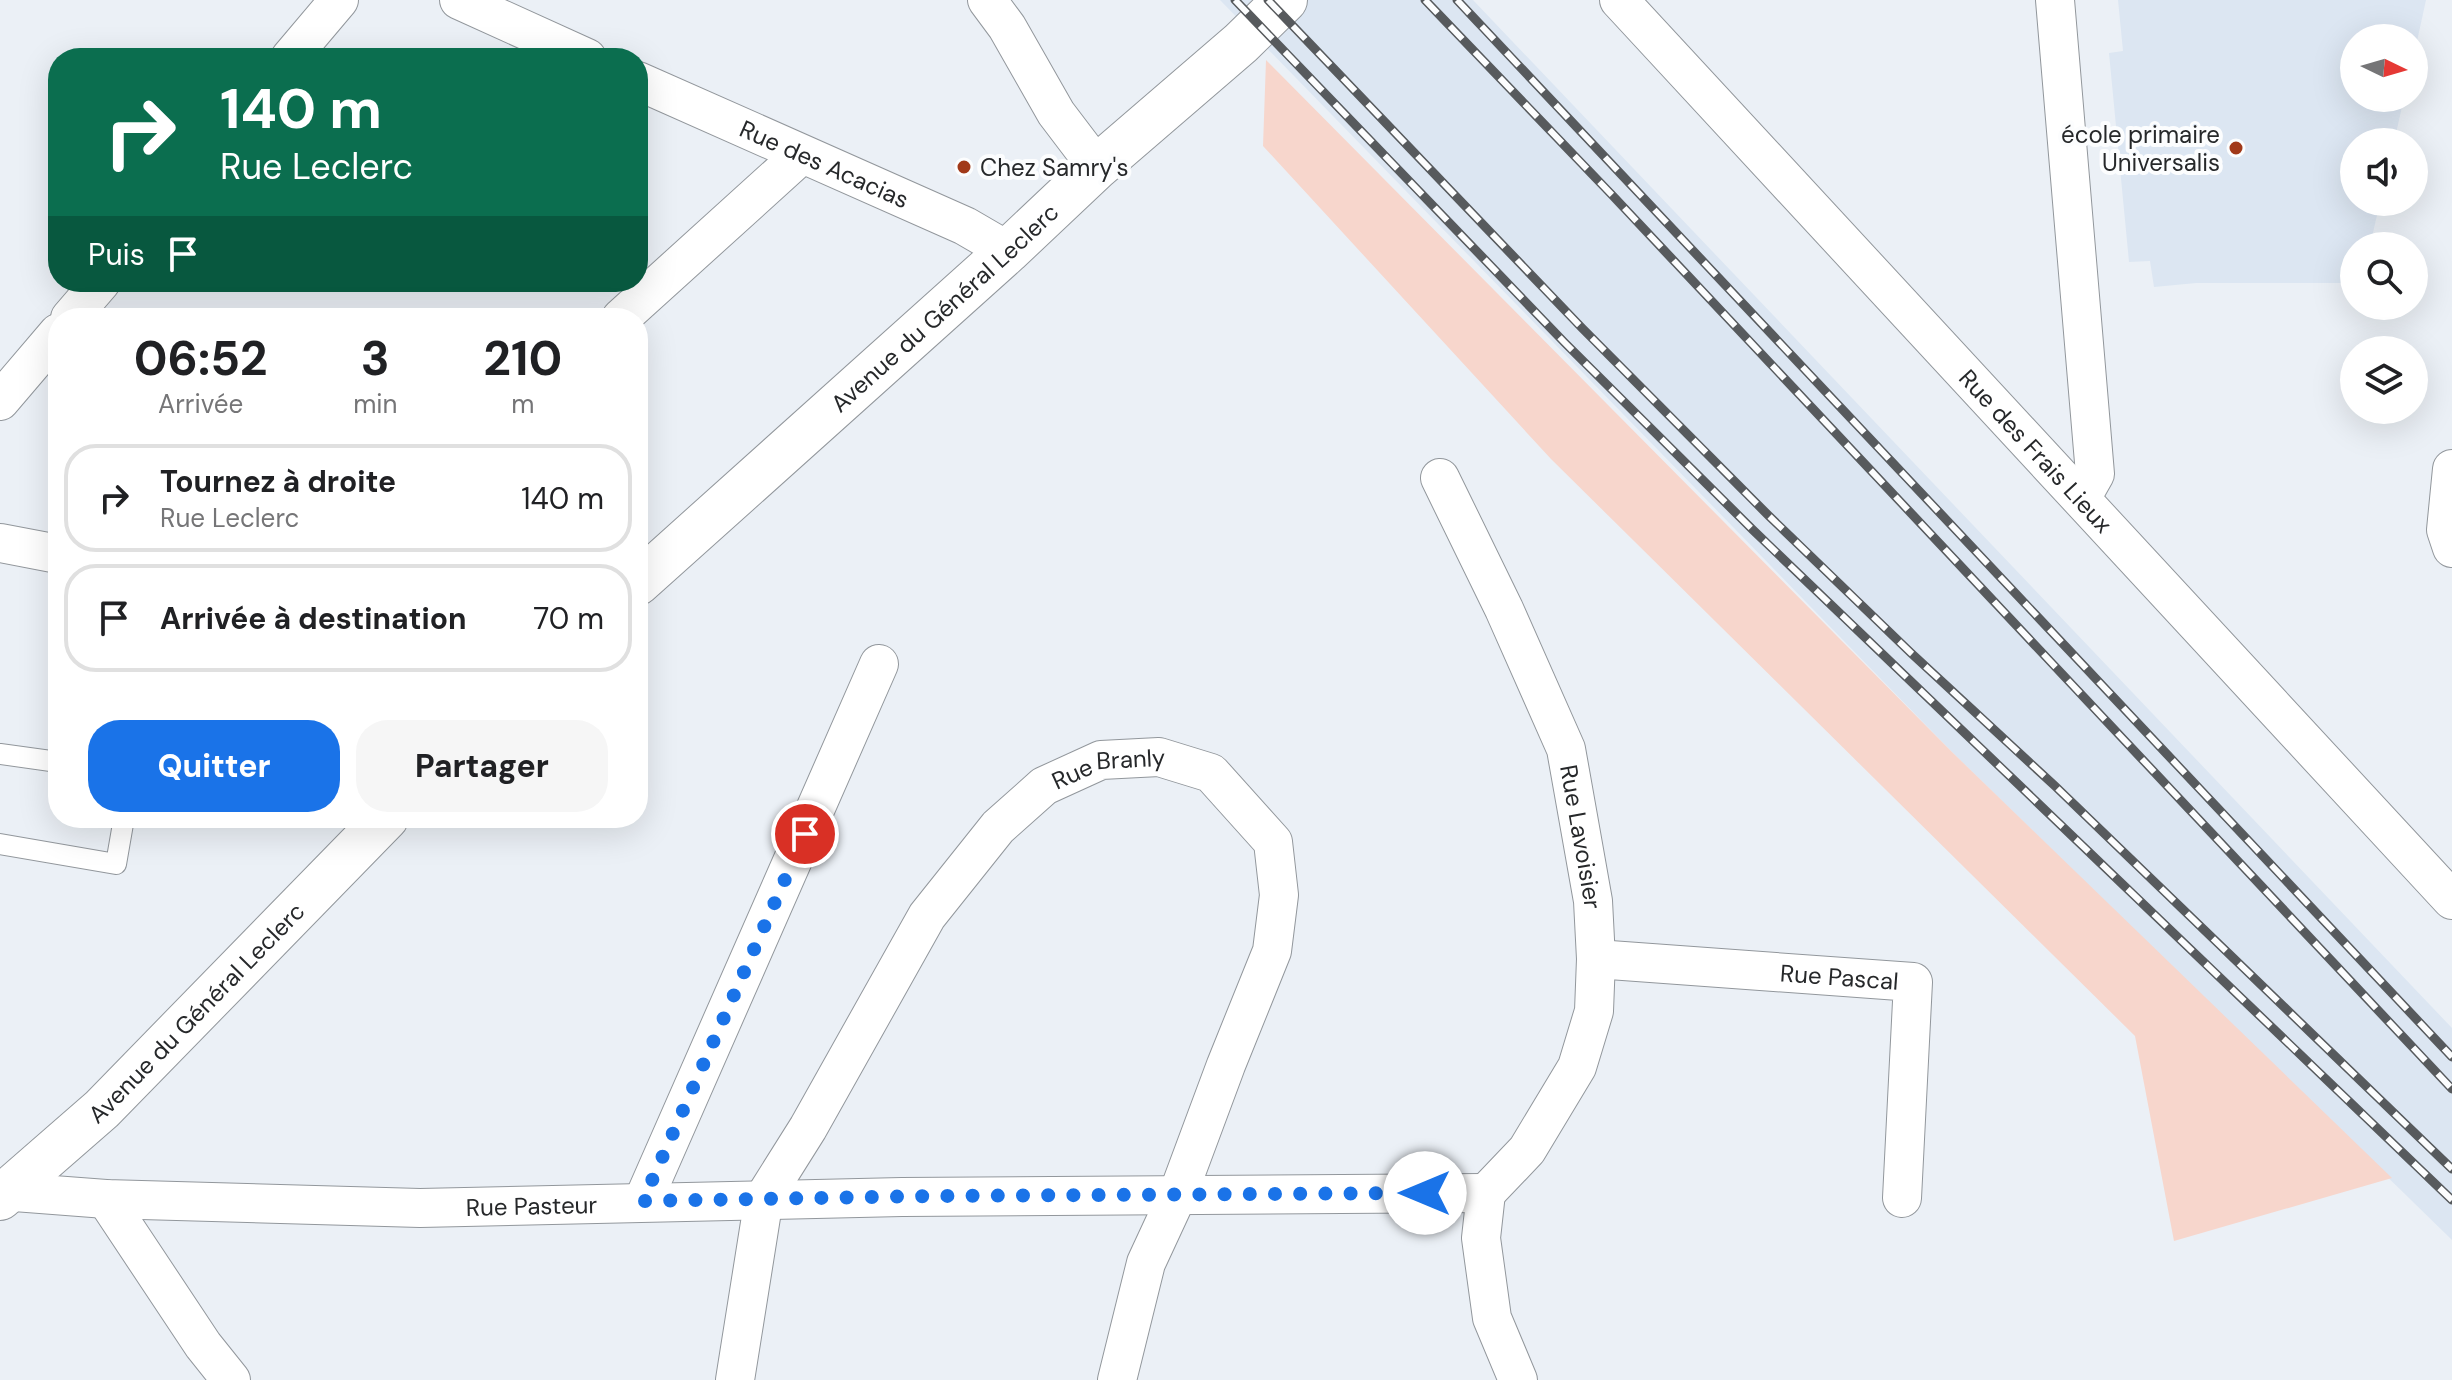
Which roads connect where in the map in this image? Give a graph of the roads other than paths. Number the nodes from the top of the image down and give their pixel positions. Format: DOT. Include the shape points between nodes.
graph roads {
  1 [pos="339,0"];
  2 [pos="459,0"];
  3 [pos="987,0"];
  4 [pos="1285,0"];
  5 [pos="1619,0"];
  6 [pos="2055,0"];
  7 [pos="298,48"];
  8 [pos="565,48"];
  9 [pos="648,86"];
  10 [pos="801,155"];
  11 [pos="1097,167"];
  12 [pos="1008,251"];
  13 [pos="92,292"];
  14 [pos="79,308"];
  15 [pos="632,308"];
  16 [pos="48,345"];
  17 [pos="0,401"];
  18 [pos="2452,469"];
  19 [pos="1440,478"];
  20 [pos="2082,497"];
  21 [pos="0,543"];
  22 [pos="2452,548"];
  23 [pos="48,552"];
  24 [pos="648,574"];
  25 [pos="879,664"];
  26 [pos="0,754"];
  27 [pos="48,761"];
  28 [pos="122,828"];
  29 [pos="376,828"];
  30 [pos="0,844"];
  31 [pos="2452,900"];
  32 [pos="1596,959"];
  33 [pos="1486,1193"];
  34 [pos="3,1194"];
  35 [pos="1178,1194"];
  36 [pos="764,1198"];
  37 [pos="1902,1198"];
  38 [pos="106,1199"];
  39 [pos="643,1201"];
  40 [pos="231,1380"];
  41 [pos="735,1380"];
  42 [pos="1117,1380"];
  43 [pos="1518,1380"];
  1 -- 7 [label="street"];
  2 -- 8 [label="street"];
  3 -- 11 [label="street" via="1056,113"];
  4 -- 11 [label="street, Avenue du Général Leclerc"];
  5 -- 20 [label="street, Rue des Frais Lieux"];
  6 -- 20 [label="street" via="2095,474"];
  9 -- 10 [label="street, Rue des Acacias"];
  10 -- 12 [label="street, Rue des Acacias" via="965,226"];
  10 -- 15 [label="street"];
  11 -- 12 [label="street, Avenue du Général Leclerc"];
  12 -- 24 [label="street, Avenue du Général Leclerc"];
  13 -- 14 [label="street"];
  16 -- 17 [label="street"];
  18 -- 22 [label="street" via="2446,530"];
  19 -- 32 [label="street, Rue Lavoisier" via="1566,749 1593,901"];
  20 -- 31 [label="street, Rue des Frais Lieux"];
  21 -- 23 [label="street"];
  25 -- 39 [label="street"];
  26 -- 27 [label="lane"];
  28 -- 30 [label="lane" via="116,864"];
  29 -- 34 [label="street, Avenue du Général Leclerc" via="102,1109"];
  32 -- 33 [label="street, Rue Lavoisier" via="1594,1011 1577,1067 1527,1150"];
  32 -- 37 [label="street, Rue Pascal" via="1913,982"];
  33 -- 35 [label="street, Rue Pasteur"];
  33 -- 43 [label="street" via="1481,1238 1492,1318"];
  34 -- 38 [label="street, Rue Pasteur"];
  35 -- 36 [label="street, Rue Pasteur"];
  35 -- 36 [label="street, Rue Branly" via="1272,951 1279,895 1273,842 1211,773 1159,757 1101,760 1044,786 998,827 927,916"];
  35 -- 42 [label="street, Rue Branly" via="1146,1263"];
  36 -- 39 [label="street, Rue Pasteur"];
  36 -- 41 [label="street"];
  38 -- 39 [label="street, Rue Pasteur" via="420,1208"];
  38 -- 40 [label="street"];
}
